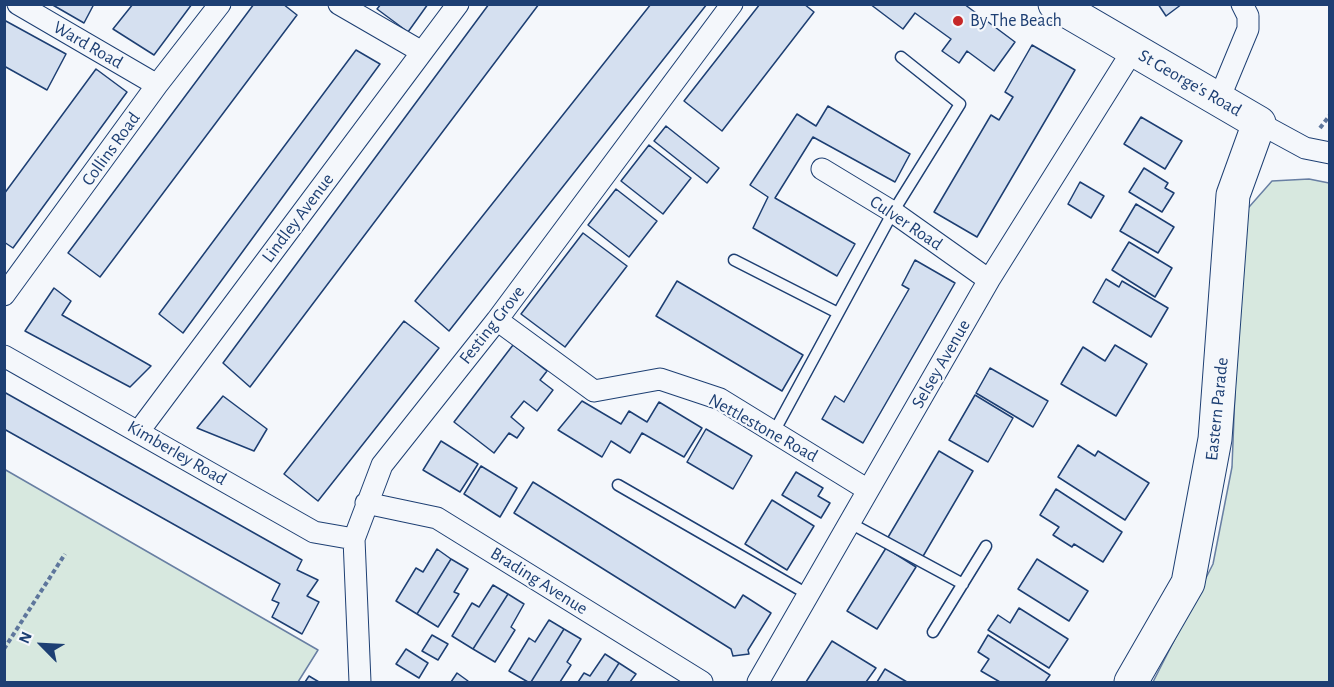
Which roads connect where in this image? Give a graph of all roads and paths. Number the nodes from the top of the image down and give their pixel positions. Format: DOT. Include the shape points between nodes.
graph roads {
  1 [pos="18,4"];
  2 [pos="220,4"];
  3 [pos="339,4"];
  4 [pos="458,4"];
  5 [pos="732,4"];
  6 [pos="1055,4"];
  7 [pos="1242,4"];
  8 [pos="1133,50"];
  9 [pos="422,52"];
  10 [pos="901,57"];
  11 [pos="157,85"];
  12 [pos="1218,99"];
  13 [pos="1259,123"];
  14 [pos="1329,153"];
  15 [pos="822,169"];
  16 [pos="893,212"];
  17 [pos="734,260"];
  18 [pos="989,280"];
  19 [pos="4,295"];
  20 [pos="838,313"];
  21 [pos="497,320"];
  22 [pos="4,356"];
  23 [pos="775,430"];
  24 [pos="139,431"];
  25 [pos="618,485"];
  26 [pos="868,490"];
  27 [pos="366,503"];
  28 [pos="850,523"];
  29 [pos="354,539"];
  30 [pos="986,546"];
  31 [pos="65,554"];
  32 [pos="963,584"];
  33 [pos="809,595"];
  34 [pos="933,632"];
  35 [pos="4,649"];
  36 [pos="360,682"];
  37 [pos="702,682"];
  38 [pos="758,682"];
  39 [pos="1131,682"];
  1 -- 11 [label="street, Ward Road"];
  2 -- 11 [label="street, Collins Road"];
  3 -- 9 [label="street"];
  4 -- 9 [label="street, Lindley Avenue"];
  5 -- 21 [label="street, Festing Grove"];
  6 -- 8 [label="main road, St George's Road"];
  7 -- 12 [label="street" via="1248,16 1248,29"];
  8 -- 12 [label="main road, St George's Road"];
  8 -- 18 [label="street, Selsey Avenue"];
  9 -- 24 [label="street, Lindley Avenue"];
  10 -- 16 [label="lane" via="960,104"];
  11 -- 19 [label="street, Collins Road"];
  12 -- 13 [label="main road, St George's Road"];
  13 -- 14 [label="street, St George's Road" via="1305,147"];
  13 -- 39 [label="main road, Eastern Parade" via="1233,195 1216,428 1188,583"];
  15 -- 16 [label="street, Culver Road"];
  16 -- 18 [label="street, Culver Road"];
  16 -- 20 [label="lane"];
  17 -- 20 [label="lane"];
  18 -- 26 [label="street, Selsey Avenue"];
  20 -- 23 [label="lane"];
  21 -- 23 [label="street, Nettlestone Road" via="594,391 660,379 720,399"];
  21 -- 27 [label="street, Festing Grove" via="382,465"];
  22 -- 24 [label="street, Kimberley Road"];
  23 -- 26 [label="street, Nettlestone Road"];
  24 -- 29 [label="street, Kimberley Road" via="314,532"];
  25 -- 33 [label="lane"];
  26 -- 28 [label="street, Selsey Avenue"];
  27 -- 29 [label="street, Festing Grove"];
  27 -- 37 [label="street, Brading Avenue" via="437,518"];
  28 -- 32 [label="lane"];
  28 -- 33 [label="street, Selsey Avenue"];
  29 -- 36 [label="street, Festing Grove"];
  30 -- 32 [label="lane"];
  31 -- 35 [label="path"];
  32 -- 34 [label="lane"];
  33 -- 38 [label="street, Selsey Avenue"];
}
